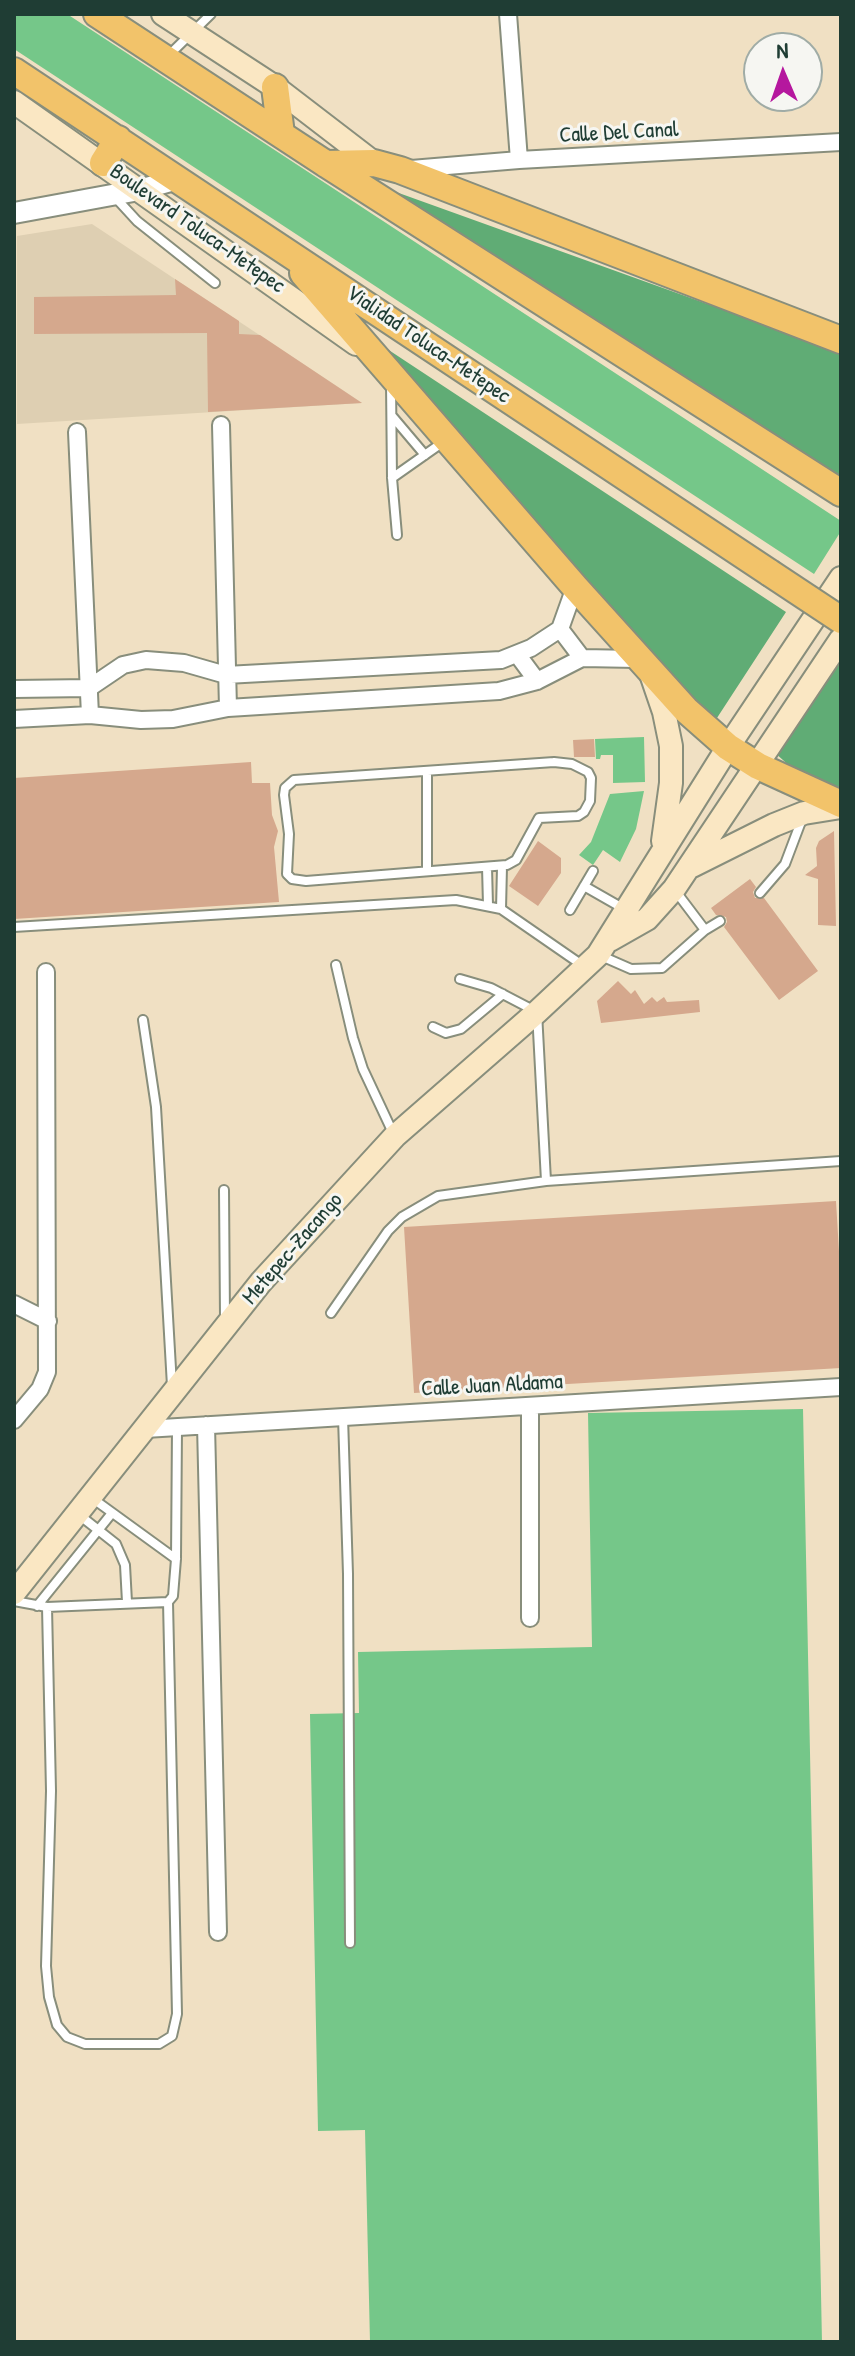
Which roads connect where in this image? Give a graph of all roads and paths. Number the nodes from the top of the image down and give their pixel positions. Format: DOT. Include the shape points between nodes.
graph roads {
  1 [pos="97,14"];
  2 [pos="163,14"];
  3 [pos="211,14"];
  4 [pos="508,14"];
  5 [pos="192,32"];
  6 [pos="165,59"];
  7 [pos="14,71"];
  8 [pos="275,87"];
  9 [pos="14,102"];
  10 [pos="281,134"];
  11 [pos="118,139"];
  12 [pos="841,142"];
  13 [pos="519,160"];
  14 [pos="103,163"];
  15 [pos="374,163"];
  16 [pos="326,164"];
  17 [pos="400,170"];
  18 [pos="178,179"];
  19 [pos="139,190"];
  20 [pos="112,193"];
  21 [pos="14,213"];
  22 [pos="282,248"];
  23 [pos="215,283"];
  24 [pos="841,340"];
  25 [pos="384,367"];
  26 [pos="391,415"];
  27 [pos="221,425"];
  28 [pos="77,432"];
  29 [pos="436,448"];
  30 [pos="392,478"];
  31 [pos="841,493"];
  32 [pos="397,535"];
  33 [pos="841,578"];
  34 [pos="575,587"];
  35 [pos="841,620"];
  36 [pos="560,629"];
  37 [pos="841,639"];
  38 [pos="517,654"];
  39 [pos="582,658"];
  40 [pos="644,666"];
  41 [pos="226,675"];
  42 [pos="537,681"];
  43 [pos="89,688"];
  44 [pos="14,689"];
  45 [pos="228,708"];
  46 [pos="90,715"];
  47 [pos="14,719"];
  48 [pos="728,747"];
  49 [pos="758,766"];
  50 [pos="427,771"];
  51 [pos="841,805"];
  52 [pos="804,813"];
  53 [pos="660,855"];
  54 [pos="691,866"];
  55 [pos="487,867"];
  56 [pos="502,867"];
  57 [pos="427,870"];
  58 [pos="593,871"];
  59 [pos="584,886"];
  60 [pos="674,889"];
  61 [pos="760,893"];
  62 [pos="488,905"];
  63 [pos="501,909"];
  64 [pos="570,910"];
  65 [pos="626,911"];
  66 [pos="720,921"];
  67 [pos="14,927"];
  68 [pos="705,930"];
  69 [pos="597,954"];
  70 [pos="336,965"];
  71 [pos="46,972"];
  72 [pos="460,979"];
  73 [pos="503,994"];
  74 [pos="537,1012"];
  75 [pos="143,1020"];
  76 [pos="433,1027"];
  77 [pos="395,1136"];
  78 [pos="841,1161"];
  79 [pos="546,1181"];
  80 [pos="224,1190"];
  81 [pos="14,1304"];
  82 [pos="331,1313"];
  83 [pos="48,1321"];
  84 [pos="226,1327"];
  85 [pos="841,1387"];
  86 [pos="172,1395"];
  87 [pos="530,1406"];
  88 [pos="343,1417"];
  89 [pos="14,1420"];
  90 [pos="206,1425"];
  91 [pos="177,1427"];
  92 [pos="145,1429"];
  93 [pos="84,1506"];
  94 [pos="112,1513"];
  95 [pos="98,1529"];
  96 [pos="176,1559"];
  97 [pos="14,1593"];
  98 [pos="14,1601"];
  99 [pos="127,1602"];
  100 [pos="168,1602"];
  101 [pos="42,1606"];
  102 [pos="530,1618"];
  103 [pos="218,1932"];
  104 [pos="350,1943"];
  1 -- 6 [label="highway"];
  2 -- 5 [label="main road"];
  3 -- 5 [label="lane"];
  4 -- 13 [label="street"];
  5 -- 6 [label="lane"];
  5 -- 8 [label="main road"];
  6 -- 10 [label="highway"];
  7 -- 11 [label="highway, Vialidad Toluca-Metepec"];
  8 -- 10 [label="highway"];
  8 -- 15 [label="main road"];
  9 -- 14 [label="main road, Boulevard Toluca-Metepec"];
  10 -- 16 [label="highway"];
  11 -- 14 [label="highway"];
  11 -- 18 [label="highway, Vialidad Toluca-Metepec"];
  12 -- 13 [label="street, Calle Del Canal"];
  13 -- 17 [label="street, Calle Del Canal"];
  14 -- 19 [label="main road, Boulevard Toluca-Metepec"];
  15 -- 16 [label="highway"];
  15 -- 17 [label="highway"];
  16 -- 31 [label="highway"];
  17 -- 24 [label="highway"];
  18 -- 19 [label="street"];
  18 -- 22 [label="highway, Vialidad Toluca-Metepec"];
  19 -- 20 [label="street"];
  19 -- 25 [label="main road, Boulevard Toluca-Metepec"];
  20 -- 21 [label="street"];
  20 -- 23 [label="lane" via="137,221"];
  22 -- 25 [label="highway"];
  22 -- 35 [label="highway, Vialidad Toluca-Metepec, bridge"];
  25 -- 26 [label="lane"];
  25 -- 29 [label="highway"];
  26 -- 29 [label="lane"];
  26 -- 30 [label="lane"];
  27 -- 41 [label="street"];
  28 -- 43 [label="street"];
  29 -- 30 [label="lane"];
  29 -- 34 [label="highway"];
  30 -- 32 [label="lane"];
  33 -- 48 [label="main road, Metepec-Zacango"];
  34 -- 36 [label="street"];
  34 -- 40 [label="highway"];
  36 -- 38 [label="street"];
  36 -- 39 [label="street"];
  37 -- 49 [label="main road, Metepec-Zacango"];
  38 -- 41 [label="street" via="489,662"];
  38 -- 42 [label="street"];
  39 -- 40 [label="street"];
  39 -- 42 [label="street"];
  40 -- 48 [label="highway"];
  40 -- 53 [label="main road" via="664,712 671,746 669,811"];
  41 -- 43 [label="street" via="184,663 146,660 123,665"];
  41 -- 45 [label="street"];
  42 -- 45 [label="street" via="499,691"];
  43 -- 44 [label="street"];
  43 -- 46 [label="street"];
  45 -- 46 [label="street" via="173,719"];
  46 -- 47 [label="street"];
  48 -- 49 [label="highway"];
  48 -- 53 [label="main road, Metepec-Zacango"];
  49 -- 51 [label="highway"];
  49 -- 54 [label="main road, Metepec-Zacango"];
  50 -- 56 [label="lane" via="554,762 588,772 590,801 584,812 539,818 516,860"];
  50 -- 57 [label="lane"];
  50 -- 57 [label="lane" via="294,780 284,795 287,874 292,879"];
  51 -- 52 [label="main road"];
  52 -- 54 [label="main road"];
  52 -- 61 [label="lane" via="785,864"];
  53 -- 65 [label="main road, Metepec-Zacango"];
  54 -- 60 [label="main road, Metepec-Zacango"];
  55 -- 56 [label="lane"];
  55 -- 57 [label="lane"];
  55 -- 62 [label="lane"];
  56 -- 63 [label="lane"];
  58 -- 59 [label="lane"];
  59 -- 64 [label="lane"];
  59 -- 65 [label="lane"];
  60 -- 68 [label="lane"];
  60 -- 69 [label="main road, Metepec-Zacango" via="647,919"];
  62 -- 63 [label="lane"];
  62 -- 67 [label="lane" via="440,900"];
  63 -- 69 [label="lane"];
  65 -- 69 [label="main road, Metepec-Zacango"];
  66 -- 68 [label="lane"];
  68 -- 69 [label="lane" via="662,968 631,969"];
  69 -- 74 [label="main road, Metepec-Zacango"];
  70 -- 77 [label="lane" via="363,1069"];
  71 -- 83 [label="street"];
  72 -- 73 [label="lane"];
  73 -- 74 [label="lane"];
  73 -- 76 [label="lane" via="461,1029 446,1033"];
  74 -- 77 [label="main road, Metepec-Zacango"];
  74 -- 79 [label="lane"];
  75 -- 86 [label="lane" via="156,1107"];
  77 -- 84 [label="main road, Metepec-Zacango"];
  78 -- 79 [label="lane"];
  79 -- 82 [label="lane" via="449,1193 423,1203 388,1231"];
  80 -- 84 [label="lane"];
  81 -- 83 [label="street"];
  83 -- 89 [label="street" via="45,1382"];
  84 -- 86 [label="main road, Metepec-Zacango"];
  85 -- 87 [label="street, Calle Juan Aldama"];
  86 -- 92 [label="main road, Metepec-Zacango"];
  87 -- 88 [label="street, Calle Juan Aldama"];
  87 -- 102 [label="street"];
  88 -- 90 [label="street, Calle Juan Aldama"];
  88 -- 104 [label="lane"];
  90 -- 91 [label="street, Calle Juan Aldama"];
  90 -- 103 [label="street"];
  91 -- 92 [label="street, Calle Juan Aldama"];
  91 -- 96 [label="lane"];
  92 -- 93 [label="main road, Metepec-Zacango"];
  93 -- 94 [label="lane"];
  93 -- 95 [label="lane"];
  93 -- 97 [label="main road, Metepec-Zacango"];
  94 -- 95 [label="lane"];
  94 -- 96 [label="lane"];
  95 -- 99 [label="lane" via="122,1556"];
  95 -- 101 [label="lane"];
  96 -- 100 [label="lane"];
  98 -- 101 [label="lane"];
  99 -- 100 [label="lane"];
  99 -- 101 [label="lane"];
  100 -- 101 [label="lane" via="177,2014 172,2036 159,2044 85,2044 67,2037 57,2025 49,1997 51,1791"];
}
